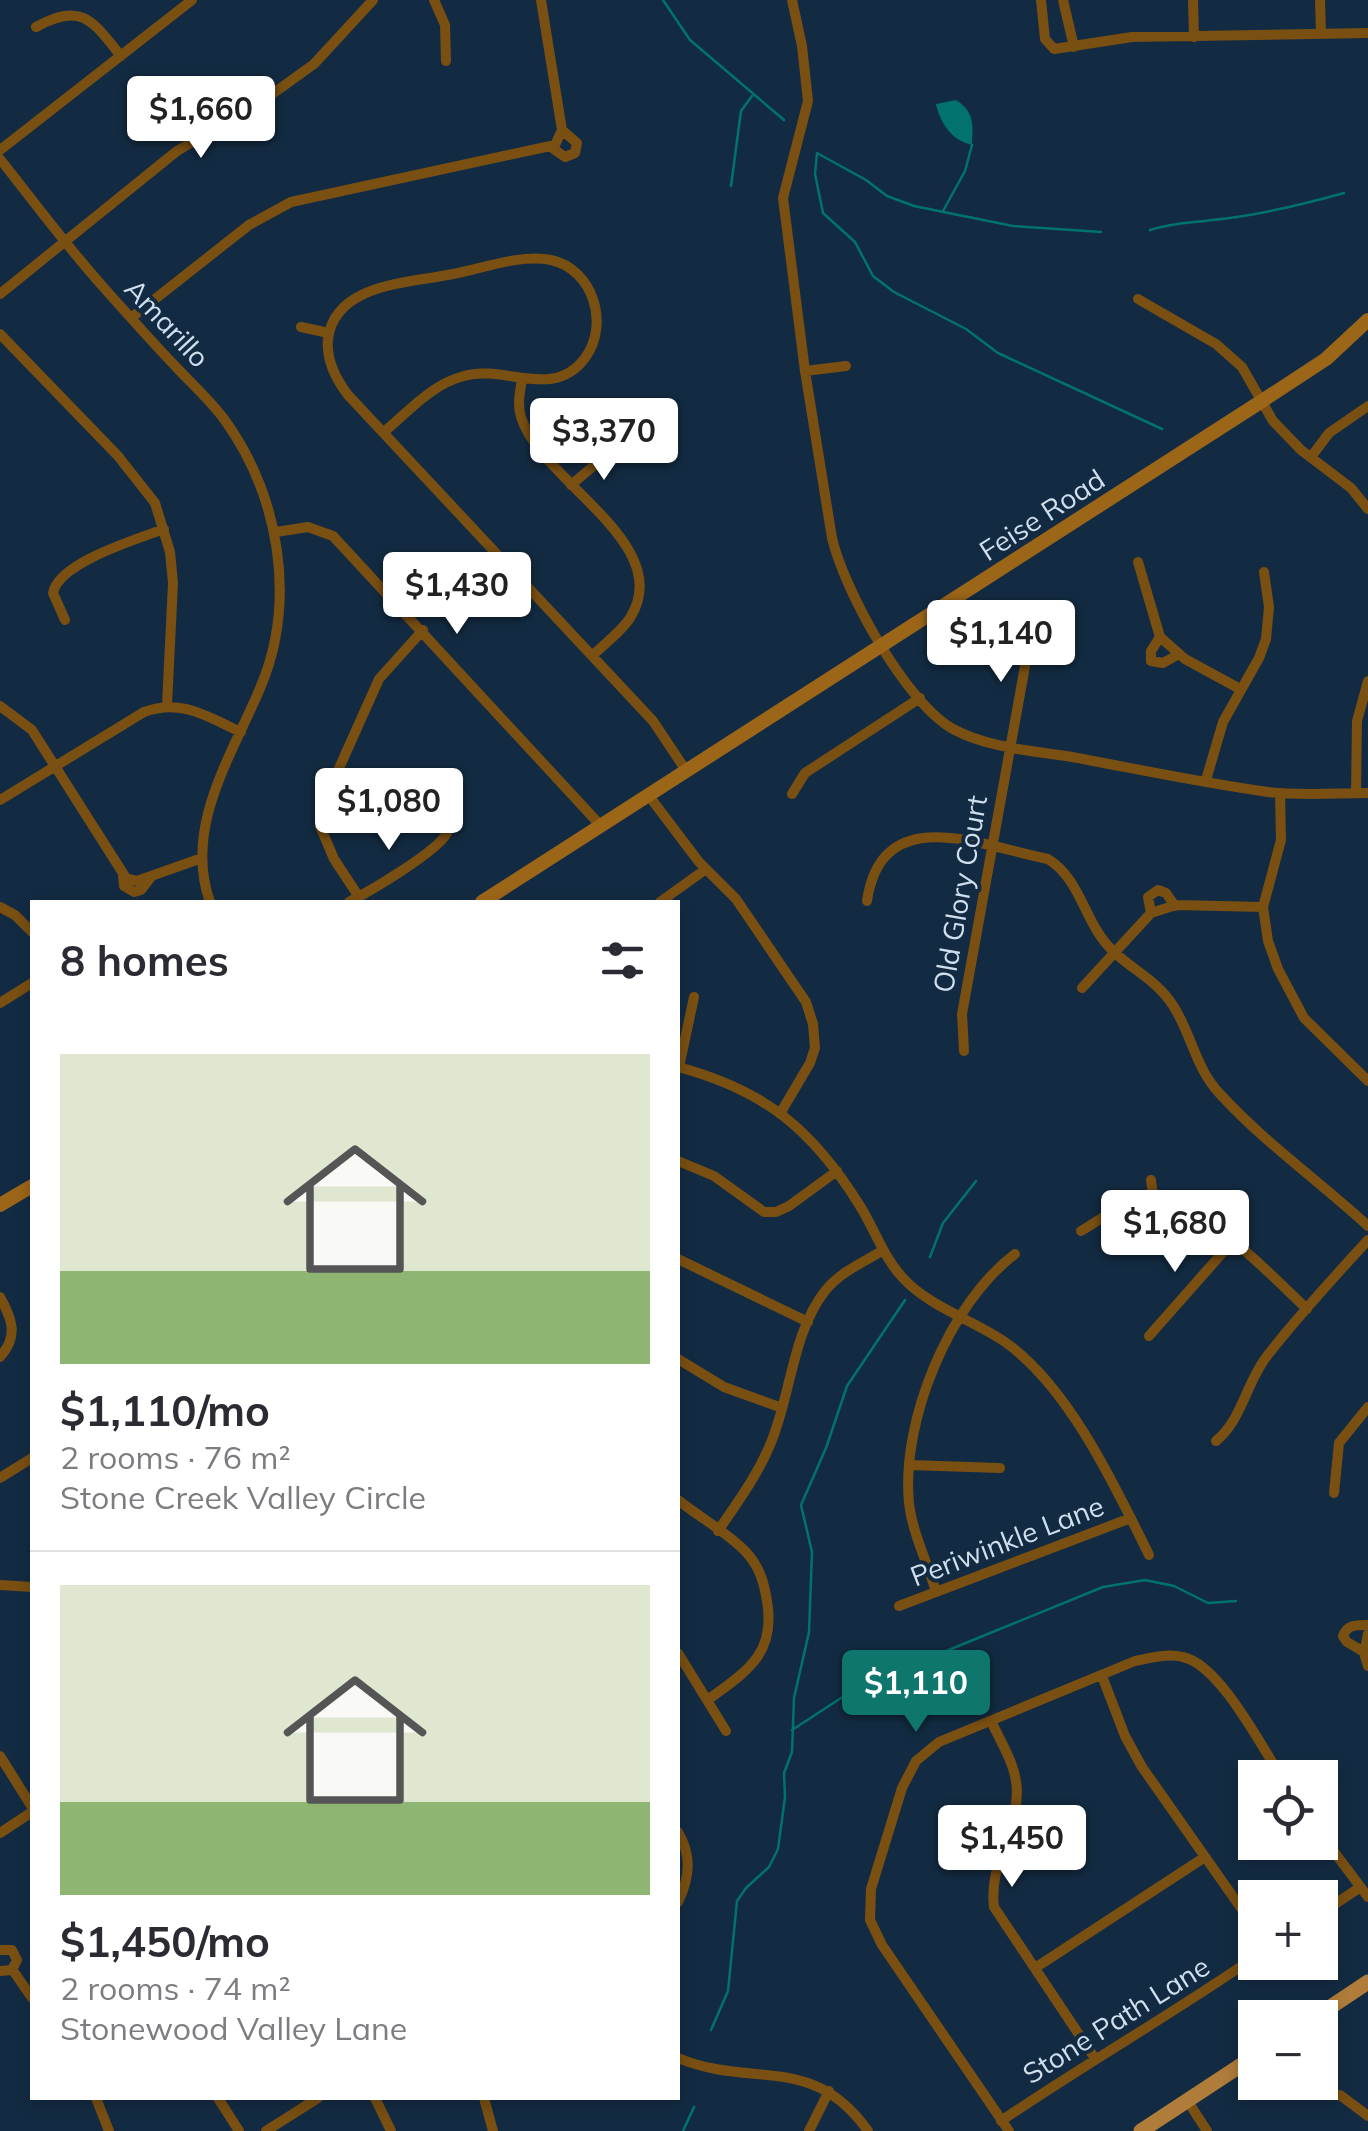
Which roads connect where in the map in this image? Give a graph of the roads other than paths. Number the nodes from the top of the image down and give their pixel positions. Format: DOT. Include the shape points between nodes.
graph roads {
  1 [pos="192,0"];
  2 [pos="373,0"];
  3 [pos="434,0"];
  4 [pos="541,0"];
  5 [pos="792,0"];
  6 [pos="1040,0"];
  7 [pos="1064,0"];
  8 [pos="1193,0"];
  9 [pos="1320,0"];
  10 [pos="36,27"];
  11 [pos="1321,33"];
  12 [pos="1368,33"];
  13 [pos="1194,36"];
  14 [pos="1074,47"];
  15 [pos="121,56"];
  16 [pos="446,62"];
  17 [pos="562,130"];
  18 [pos="551,148"];
  19 [pos="0,150"];
  20 [pos="0,159"];
  21 [pos="64,241"];
  22 [pos="581,258"];
  23 [pos="574,270"];
  24 [pos="0,294"];
  25 [pos="1138,300"];
  26 [pos="132,318"];
  27 [pos="1368,320"];
  28 [pos="301,327"];
  29 [pos="329,333"];
  30 [pos="0,334"];
  31 [pos="846,366"];
  32 [pos="805,372"];
  33 [pos="522,379"];
  34 [pos="1262,401"];
  35 [pos="1368,406"];
  36 [pos="384,432"];
  37 [pos="610,452"];
  38 [pos="1310,457"];
  39 [pos="571,485"];
  40 [pos="1368,509"];
  41 [pos="164,529"];
  42 [pos="276,532"];
  43 [pos="1138,562"];
  44 [pos="1264,572"];
  45 [pos="65,620"];
  46 [pos="423,630"];
  47 [pos="1031,633"];
  48 [pos="1160,637"];
  49 [pos="884,646"];
  50 [pos="1179,654"];
  51 [pos="592,656"];
  52 [pos="1368,681"];
  53 [pos="1240,690"];
  54 [pos="920,698"];
  55 [pos="167,705"];
  56 [pos="0,706"];
  57 [pos="241,732"];
  58 [pos="1008,746"];
  59 [pos="55,766"];
  60 [pos="686,772"];
  61 [pos="1206,780"];
  62 [pos="1280,793"];
  63 [pos="1362,793"];
  64 [pos="792,794"];
  65 [pos="650,796"];
  66 [pos="0,800"];
  67 [pos="446,810"];
  68 [pos="601,826"];
  69 [pos="991,847"];
  70 [pos="202,858"];
  71 [pos="706,868"];
  72 [pos="210,900"];
  73 [pos="354,900"];
  74 [pos="485,900"];
  75 [pos="663,900"];
  76 [pos="866,901"];
  77 [pos="1175,906"];
  78 [pos="0,907"];
  79 [pos="1263,908"];
  80 [pos="1152,914"];
  81 [pos="30,930"];
  82 [pos="1114,952"];
  83 [pos="30,984"];
  84 [pos="1082,988"];
  85 [pos="694,996"];
  86 [pos="0,1003"];
  87 [pos="964,1051"];
  88 [pos="680,1058"];
  89 [pos="680,1068"];
  90 [pos="1368,1081"];
  91 [pos="782,1112"];
  92 [pos="680,1162"];
  93 [pos="837,1171"];
  94 [pos="1152,1180"];
  95 [pos="30,1187"];
  96 [pos="1154,1196"];
  97 [pos="0,1205"];
  98 [pos="1368,1226"];
  99 [pos="1081,1231"];
  100 [pos="1368,1240"];
  101 [pos="1232,1242"];
  102 [pos="882,1251"];
  103 [pos="1015,1254"];
  104 [pos="680,1260"];
  105 [pos="0,1297"];
  106 [pos="1307,1309"];
  107 [pos="962,1318"];
  108 [pos="808,1322"];
  109 [pos="1149,1336"];
  110 [pos="0,1357"];
  111 [pos="680,1359"];
  112 [pos="1368,1406"];
  113 [pos="782,1408"];
  114 [pos="1216,1442"];
  115 [pos="30,1459"];
  116 [pos="908,1464"];
  117 [pos="1000,1468"];
  118 [pos="0,1478"];
  119 [pos="1334,1493"];
  120 [pos="680,1502"];
  121 [pos="1131,1518"];
  122 [pos="718,1531"];
  123 [pos="1149,1555"];
  124 [pos="0,1585"];
  125 [pos="28,1587"];
  126 [pos="936,1592"];
  127 [pos="899,1606"];
  128 [pos="1368,1625"];
  129 [pos="1368,1634"];
  130 [pos="1364,1652"];
  131 [pos="680,1656"];
  132 [pos="1368,1666"];
  133 [pos="1102,1676"];
  134 [pos="709,1700"];
  135 [pos="992,1721"];
  136 [pos="726,1731"];
  137 [pos="0,1756"];
  138 [pos="1270,1760"];
  139 [pos="30,1806"];
  140 [pos="30,1810"];
  141 [pos="0,1833"];
  142 [pos="680,1836"];
  143 [pos="1204,1858"];
  144 [pos="1338,1858"];
  145 [pos="1359,1888"];
  146 [pos="680,1895"];
  147 [pos="1368,1897"];
  148 [pos="1338,1902"];
  149 [pos="1238,1905"];
  150 [pos="0,1950"];
  151 [pos="1035,1968"];
  152 [pos="1238,1968"];
  153 [pos="6,1970"];
  154 [pos="1368,1982"];
  155 [pos="30,1996"];
  156 [pos="1338,2002"];
  157 [pos="1094,2058"];
  158 [pos="680,2059"];
  159 [pos="1238,2067"];
  160 [pos="829,2091"];
  161 [pos="1340,2095"];
  162 [pos="97,2100"];
  163 [pos="219,2100"];
  164 [pos="315,2100"];
  165 [pos="377,2100"];
  166 [pos="485,2100"];
  167 [pos="1188,2100"];
  168 [pos="1368,2116"];
  169 [pos="1005,2126"];
  170 [pos="109,2131"];
  171 [pos="240,2131"];
  172 [pos="266,2131"];
  173 [pos="392,2131"];
  174 [pos="493,2131"];
  175 [pos="809,2131"];
  176 [pos="868,2131"];
  177 [pos="1141,2131"];
  178 [pos="1207,2131"];
  1 -- 15 [label="street"];
  2 -- 21 [label="street" via="314,64 177,151"];
  3 -- 16 [label="street" via="444,25"];
  4 -- 17 [label="street"];
  5 -- 32 [label="street" via="808,102 783,198"];
  6 -- 14 [label="street" via="1049,46"];
  7 -- 14 [label="street"];
  8 -- 13 [label="street"];
  9 -- 11 [label="street"];
  10 -- 15 [label="street" via="59,14 76,14 93,22"];
  11 -- 12 [label="street"];
  11 -- 13 [label="street"];
  13 -- 14 [label="street"];
  15 -- 19 [label="street"];
  17 -- 18 [label="street"];
  17 -- 18 [label="street" via="577,143 575,154 565,157"];
  18 -- 26 [label="street" via="292,202 249,225"];
  20 -- 21 [label="street, Amarillo"];
  21 -- 24 [label="street"];
  21 -- 26 [label="street, Amarillo"];
  22 -- 23 [label="street"];
  23 -- 29 [label="street" via="548,259 516,260 377,288 343,306"];
  23 -- 33 [label="street" via="598,314 589,353 564,376"];
  25 -- 34 [label="street" via="1216,344 1242,367"];
  26 -- 42 [label="street, Amarillo" via="226,422"];
  27 -- 34 [label="main road, Feise Road"];
  28 -- 29 [label="street"];
  29 -- 36 [label="street" via="333,371"];
  30 -- 41 [label="street" via="124,464 155,504"];
  31 -- 32 [label="street"];
  32 -- 49 [label="street" via="838,565"];
  33 -- 36 [label="street" via="477,372 450,380"];
  33 -- 39 [label="street" via="520,415 531,440"];
  34 -- 38 [label="street"];
  34 -- 49 [label="main road, Feise Road"];
  35 -- 38 [label="street" via="1329,432"];
  36 -- 51 [label="street"];
  37 -- 39 [label="street"];
  38 -- 40 [label="street"];
  39 -- 51 [label="street" via="635,557 642,588 628,620"];
  41 -- 45 [label="street" via="60,577 53,592"];
  41 -- 55 [label="street" via="173,583"];
  42 -- 46 [label="street" via="308,527 333,536"];
  42 -- 57 [label="street, Amarillo" via="280,609 270,659"];
  43 -- 48 [label="street"];
  44 -- 53 [label="street" via="1266,638"];
  46 -- 68 [label="street"];
  46 -- 73 [label="street" via="379,679 323,804 320,826"];
  47 -- 58 [label="street, Old Glory Court"];
  48 -- 50 [label="street"];
  48 -- 50 [label="street" via="1151,661"];
  49 -- 54 [label="street"];
  49 -- 60 [label="main road, Feise Road"];
  50 -- 53 [label="street"];
  51 -- 60 [label="street" via="653,721"];
  52 -- 63 [label="street" via="1357,720"];
  53 -- 61 [label="street" via="1216,738"];
  54 -- 58 [label="street" via="954,730"];
  54 -- 64 [label="street" via="805,773"];
  55 -- 57 [label="street"];
  55 -- 59 [label="street"];
  56 -- 59 [label="street" via="32,730"];
  57 -- 70 [label="street, Amarillo" via="216,786"];
  58 -- 61 [label="street"];
  58 -- 69 [label="street, Old Glory Court"];
  59 -- 66 [label="street"];
  59 -- 70 [label="street" via="124,876 137,881"];
  60 -- 65 [label="main road, Feise Road"];
  61 -- 62 [label="street"];
  62 -- 63 [label="street"];
  62 -- 79 [label="street" via="1281,840"];
  65 -- 68 [label="main road, Feise Road"];
  65 -- 71 [label="street"];
  67 -- 73 [label="street" via="446,836"];
  68 -- 74 [label="main road, Feise Road"];
  69 -- 76 [label="street" via="945,837 909,839 874,870"];
  69 -- 82 [label="street" via="1057,865"];
  69 -- 87 [label="street, Old Glory Court" via="962,1014"];
  70 -- 72 [label="street, Amarillo"];
  71 -- 75 [label="street"];
  71 -- 91 [label="street" via="806,1002 813,1024 810,1063"];
  77 -- 79 [label="street"];
  77 -- 80 [label="street"];
  77 -- 80 [label="street" via="1158,890 1148,898"];
  78 -- 81 [label="street"];
  79 -- 90 [label="street" via="1273,955 1296,1006"];
  80 -- 82 [label="street"];
  82 -- 84 [label="street"];
  82 -- 98 [label="street" via="1168,997 1219,1094"];
  83 -- 86 [label="street"];
  85 -- 88 [label="street"];
  89 -- 91 [label="street"];
  91 -- 93 [label="street"];
  92 -- 93 [label="street" via="714,1176 764,1212 789,1206"];
  93 -- 102 [label="street"];
  94 -- 96 [label="street"];
  95 -- 97 [label="main road"];
  96 -- 99 [label="street"];
  96 -- 101 [label="street" via="1177,1199"];
  100 -- 106 [label="street"];
  101 -- 106 [label="street"];
  101 -- 109 [label="street"];
  102 -- 107 [label="street" via="916,1290"];
  102 -- 108 [label="street" via="824,1291"];
  103 -- 107 [label="street" via="977,1289"];
  104 -- 108 [label="street"];
  105 -- 110 [label="street" via="13,1328"];
  106 -- 114 [label="street" via="1266,1358 1231,1428"];
  107 -- 116 [label="street" via="915,1415"];
  107 -- 121 [label="street" via="1030,1362 1100,1460"];
  108 -- 113 [label="street"];
  111 -- 113 [label="street" via="724,1387"];
  112 -- 119 [label="street" via="1339,1443"];
  113 -- 122 [label="street" via="756,1476"];
  115 -- 118 [label="street"];
  116 -- 117 [label="street"];
  116 -- 126 [label="street" via="909,1509"];
  120 -- 122 [label="street"];
  121 -- 123 [label="street"];
  121 -- 126 [label="street, Periwinkle Lane"];
  122 -- 134 [label="street" via="746,1552 763,1578 770,1622 751,1668"];
  124 -- 125 [label="street"];
  126 -- 127 [label="street, Periwinkle Lane"];
  128 -- 130 [label="street" via="1356,1624 1344,1636"];
  129 -- 130 [label="street"];
  130 -- 132 [label="street"];
  131 -- 134 [label="street"];
  133 -- 135 [label="street"];
  133 -- 138 [label="street" via="1135,1661 1184,1657 1224,1690"];
  133 -- 143 [label="street" via="1142,1767"];
  134 -- 136 [label="street"];
  135 -- 151 [label="street" via="1016,1782 992,1877 994,1907"];
  135 -- 169 [label="street" via="939,1742 916,1760 868,1905 882,1945"];
  137 -- 139 [label="street"];
  140 -- 141 [label="street"];
  142 -- 146 [label="street" via="688,1869"];
  143 -- 149 [label="street"];
  143 -- 151 [label="street"];
  144 -- 145 [label="street"];
  145 -- 147 [label="street"];
  145 -- 148 [label="street"];
  150 -- 153 [label="street" via="15,1953 17,1960"];
  151 -- 157 [label="street"];
  152 -- 157 [label="street, Stone Path Lane"];
  153 -- 155 [label="street"];
  154 -- 156 [label="main road"];
  157 -- 169 [label="street, Stone Path Lane"];
  158 -- 160 [label="street" via="801,2079"];
  159 -- 167 [label="main road"];
  160 -- 175 [label="street"];
  160 -- 176 [label="street"];
  161 -- 168 [label="street"];
  162 -- 170 [label="street"];
  163 -- 171 [label="street"];
  164 -- 172 [label="street"];
  165 -- 173 [label="street"];
  166 -- 174 [label="street"];
  167 -- 177 [label="main road"];
  167 -- 178 [label="street"];
}
